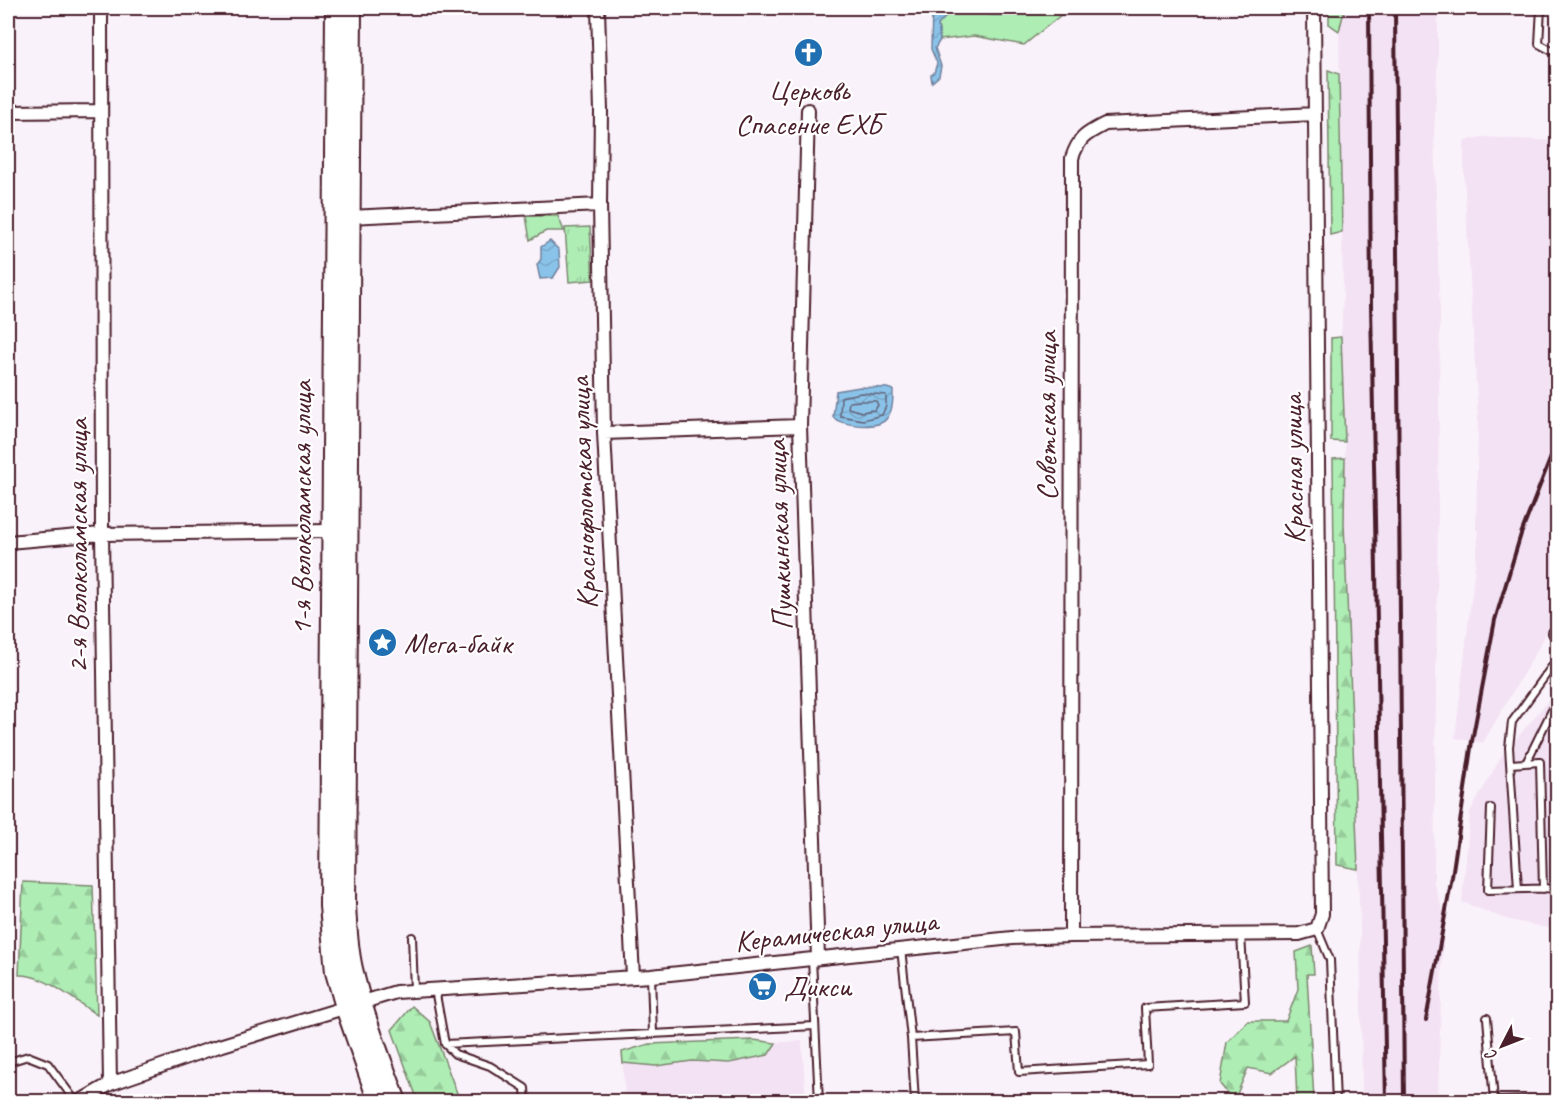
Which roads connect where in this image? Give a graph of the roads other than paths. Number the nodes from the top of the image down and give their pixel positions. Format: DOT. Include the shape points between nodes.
graph roads {
  1 [pos="101,8"];
  2 [pos="336,8"];
  3 [pos="351,8"];
  4 [pos="598,8"];
  5 [pos="1314,8"];
  6 [pos="1541,8"];
  7 [pos="1557,54"];
  8 [pos="808,110"];
  9 [pos="101,111"];
  10 [pos="8,112"];
  11 [pos="1315,114"];
  12 [pos="600,206"];
  13 [pos="349,217"];
  14 [pos="800,426"];
  15 [pos="604,433"];
  16 [pos="331,531"];
  17 [pos="102,534"];
  18 [pos="8,542"];
  19 [pos="1557,663"];
  20 [pos="1557,698"];
  21 [pos="1526,763"];
  22 [pos="1510,764"];
  23 [pos="1491,808"];
  24 [pos="1557,888"];
  25 [pos="1518,889"];
  26 [pos="1544,889"];
  27 [pos="1317,929"];
  28 [pos="1241,935"];
  29 [pos="412,936"];
  30 [pos="1071,936"];
  31 [pos="901,949"];
  32 [pos="815,958"];
  33 [pos="633,976"];
  34 [pos="651,976"];
  35 [pos="435,989"];
  36 [pos="414,990"];
  37 [pos="354,1005"];
  38 [pos="1487,1018"];
  39 [pos="815,1026"];
  40 [pos="653,1034"];
  41 [pos="911,1038"];
  42 [pos="445,1044"];
  43 [pos="9,1062"];
  44 [pos="110,1084"];
  45 [pos="1557,1099"];
  46 [pos="77,1101"];
  47 [pos="379,1101"];
  48 [pos="396,1101"];
  49 [pos="526,1101"];
  50 [pos="819,1101"];
  51 [pos="915,1101"];
  52 [pos="1336,1101"];
  53 [pos="1494,1101"];
  1 -- 9 [label="street, 2-я Волоколамская улица"];
  2 -- 16 [label="main road, 1-я Волоколамская улица"];
  3 -- 13 [label="main road, 1-я Волоколамская улица"];
  4 -- 12 [label="street, Краснофлотская улица"];
  5 -- 11 [label="street, Красная улица"];
  6 -- 7 [label="lane" via="1539,44"];
  8 -- 14 [label="street, Пушкинская улица"];
  9 -- 10 [label="street"];
  9 -- 17 [label="street, 2-я Волоколамская улица"];
  11 -- 27 [label="street, Красная улица" via="1322,914"];
  11 -- 30 [label="street, Советская улица" via="1105,124 1077,143 1072,158"];
  12 -- 13 [label="street"];
  12 -- 15 [label="street, Краснофлотская улица"];
  13 -- 37 [label="main road, 1-я Волоколамская улица" via="344,861 346,936"];
  14 -- 15 [label="street"];
  14 -- 32 [label="street, Пушкинская улица"];
  15 -- 33 [label="street, Краснофлотская улица"];
  16 -- 17 [label="street"];
  16 -- 37 [label="main road, 1-я Волоколамская улица" via="330,906 334,961"];
  17 -- 18 [label="street"];
  17 -- 44 [label="street, 2-я Волоколамская улица"];
  19 -- 22 [label="lane" via="1512,722"];
  20 -- 21 [label="lane"];
  21 -- 22 [label="lane"];
  21 -- 26 [label="lane" via="1540,762"];
  22 -- 25 [label="lane"];
  23 -- 25 [label="lane" via="1488,890"];
  24 -- 26 [label="lane"];
  25 -- 26 [label="lane"];
  27 -- 28 [label="street, Керамическая улица" via="1299,934"];
  27 -- 52 [label="lane" via="1330,960"];
  28 -- 30 [label="street, Керамическая улица"];
  28 -- 41 [label="lane" via="1245,1002 1145,1008 1148,1064 1019,1072 1016,1032"];
  29 -- 36 [label="lane"];
  30 -- 31 [label="street, Керамическая улица"];
  31 -- 32 [label="street, Керамическая улица"];
  31 -- 41 [label="lane"];
  32 -- 34 [label="street, Керамическая улица"];
  32 -- 39 [label="lane"];
  33 -- 34 [label="street, Керамическая улица"];
  33 -- 35 [label="street, Керамическая улица"];
  34 -- 40 [label="lane"];
  35 -- 36 [label="street, Керамическая улица"];
  35 -- 42 [label="lane"];
  36 -- 37 [label="street, Керамическая улица"];
  37 -- 44 [label="street"];
  37 -- 47 [label="main road, 1-я Волоколамская улица"];
  37 -- 48 [label="main road, 1-я Волоколамская улица"];
  38 -- 53 [label="lane"];
  39 -- 40 [label="lane"];
  39 -- 50 [label="lane"];
  40 -- 42 [label="lane"];
  41 -- 51 [label="lane"];
  42 -- 49 [label="lane" via="455,1054 490,1066 525,1088"];
  43 -- 46 [label="lane" via="28,1056 48,1064"];
  44 -- 46 [label="street"];
  45 -- 53 [label="lane"];
}
